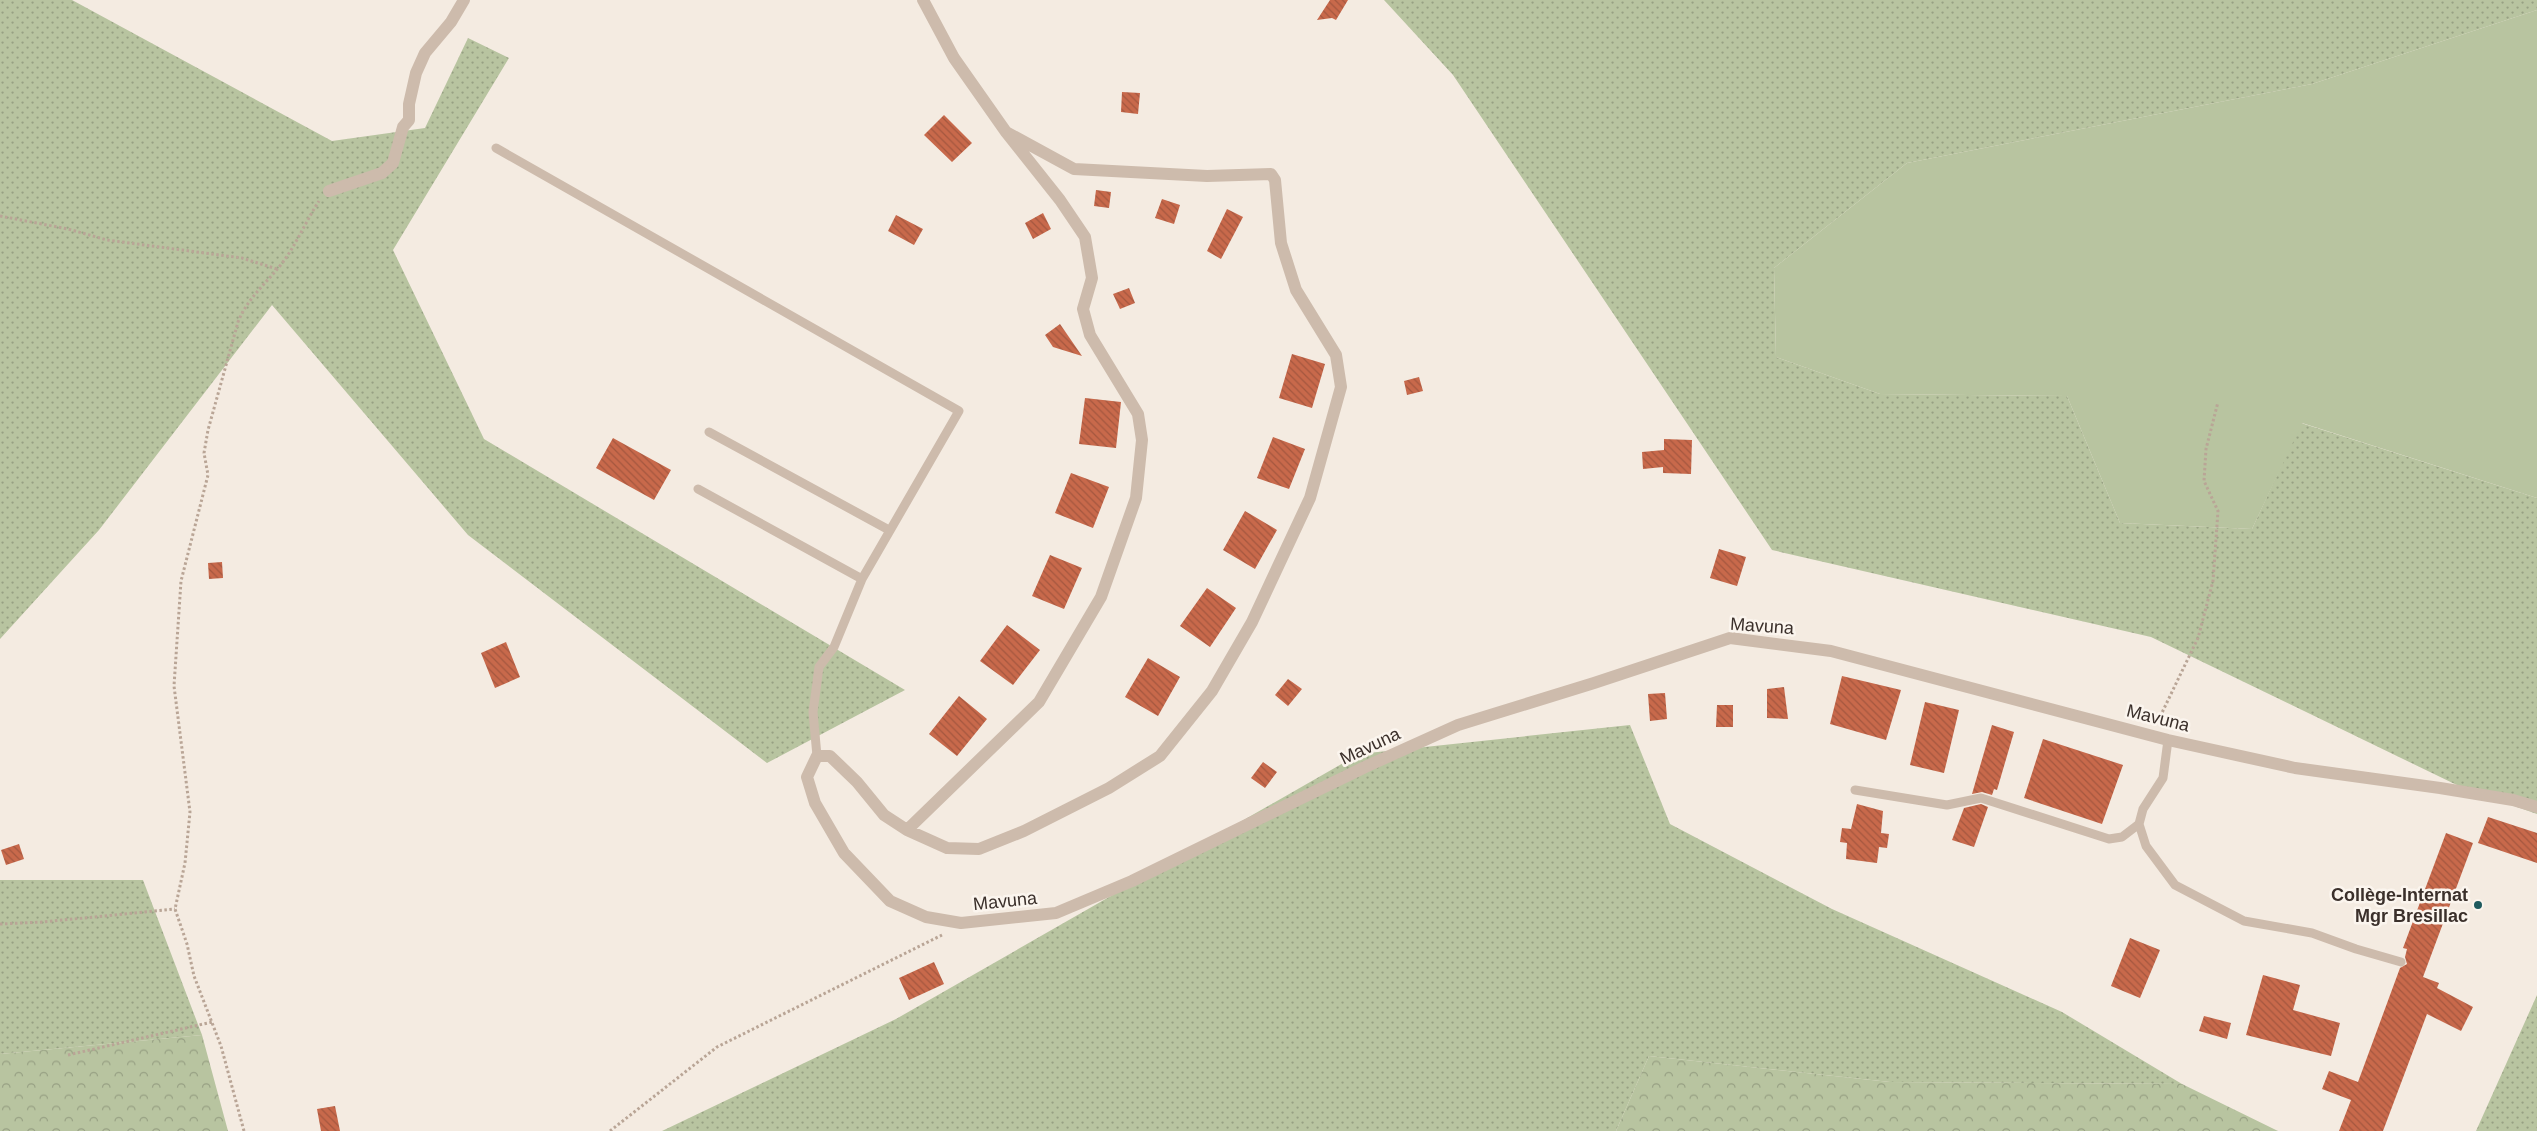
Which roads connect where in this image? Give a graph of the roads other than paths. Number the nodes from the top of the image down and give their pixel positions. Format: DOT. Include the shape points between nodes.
graph roads {
  1 [pos="464,0"];
  2 [pos="923,0"];
  3 [pos="1006,132"];
  4 [pos="496,148"];
  5 [pos="329,191"];
  6 [pos="709,432"];
  7 [pos="698,489"];
  8 [pos="889,530"];
  9 [pos="862,579"];
  10 [pos="2168,740"];
  11 [pos="817,756"];
  12 [pos="1855,790"];
  13 [pos="2537,807"];
  14 [pos="2139,824"];
  15 [pos="907,830"];
  16 [pos="2401,962"];
  1 -- 5 [label="street" via="451,22 425,53 416,73 409,120 403,127 393,163 382,173"];
  2 -- 3 [label="street" via="954,58"];
  3 -- 15 [label="street" via="1085,237 1092,278 1083,309 1090,335 1138,414 1142,440 1136,498 1101,597 1039,702"];
  3 -- 15 [label="street" via="1074,169 1206,176 1271,174 1275,180 1281,243 1296,290 1336,355 1341,387 1310,498 1252,622 1212,691 1160,756 1110,788 1024,831 979,849 947,848"];
  4 -- 8 [label="lane" via="960,411"];
  6 -- 8 [label="lane"];
  7 -- 9 [label="lane"];
  8 -- 9 [label="lane"];
  9 -- 11 [label="lane" via="834,647 819,667 813,712"];
  10 -- 11 [label="street, Mavuna" via="1831,651 1730,638 1458,725 1132,882 1056,913 961,923 926,917 890,901 844,853 815,803 807,777"];
  10 -- 13 [label="street, Mavuna" via="2294,768 2440,788"];
  10 -- 14 [label="lane" via="2163,778 2143,809"];
  11 -- 15 [label="street" via="830,756 884,815"];
  12 -- 14 [label="lane" via="1947,805 1981,798 2109,839 2122,837"];
  14 -- 16 [label="lane" via="2146,846 2175,885 2184,890 2244,921 2312,933 2356,950"];
}
